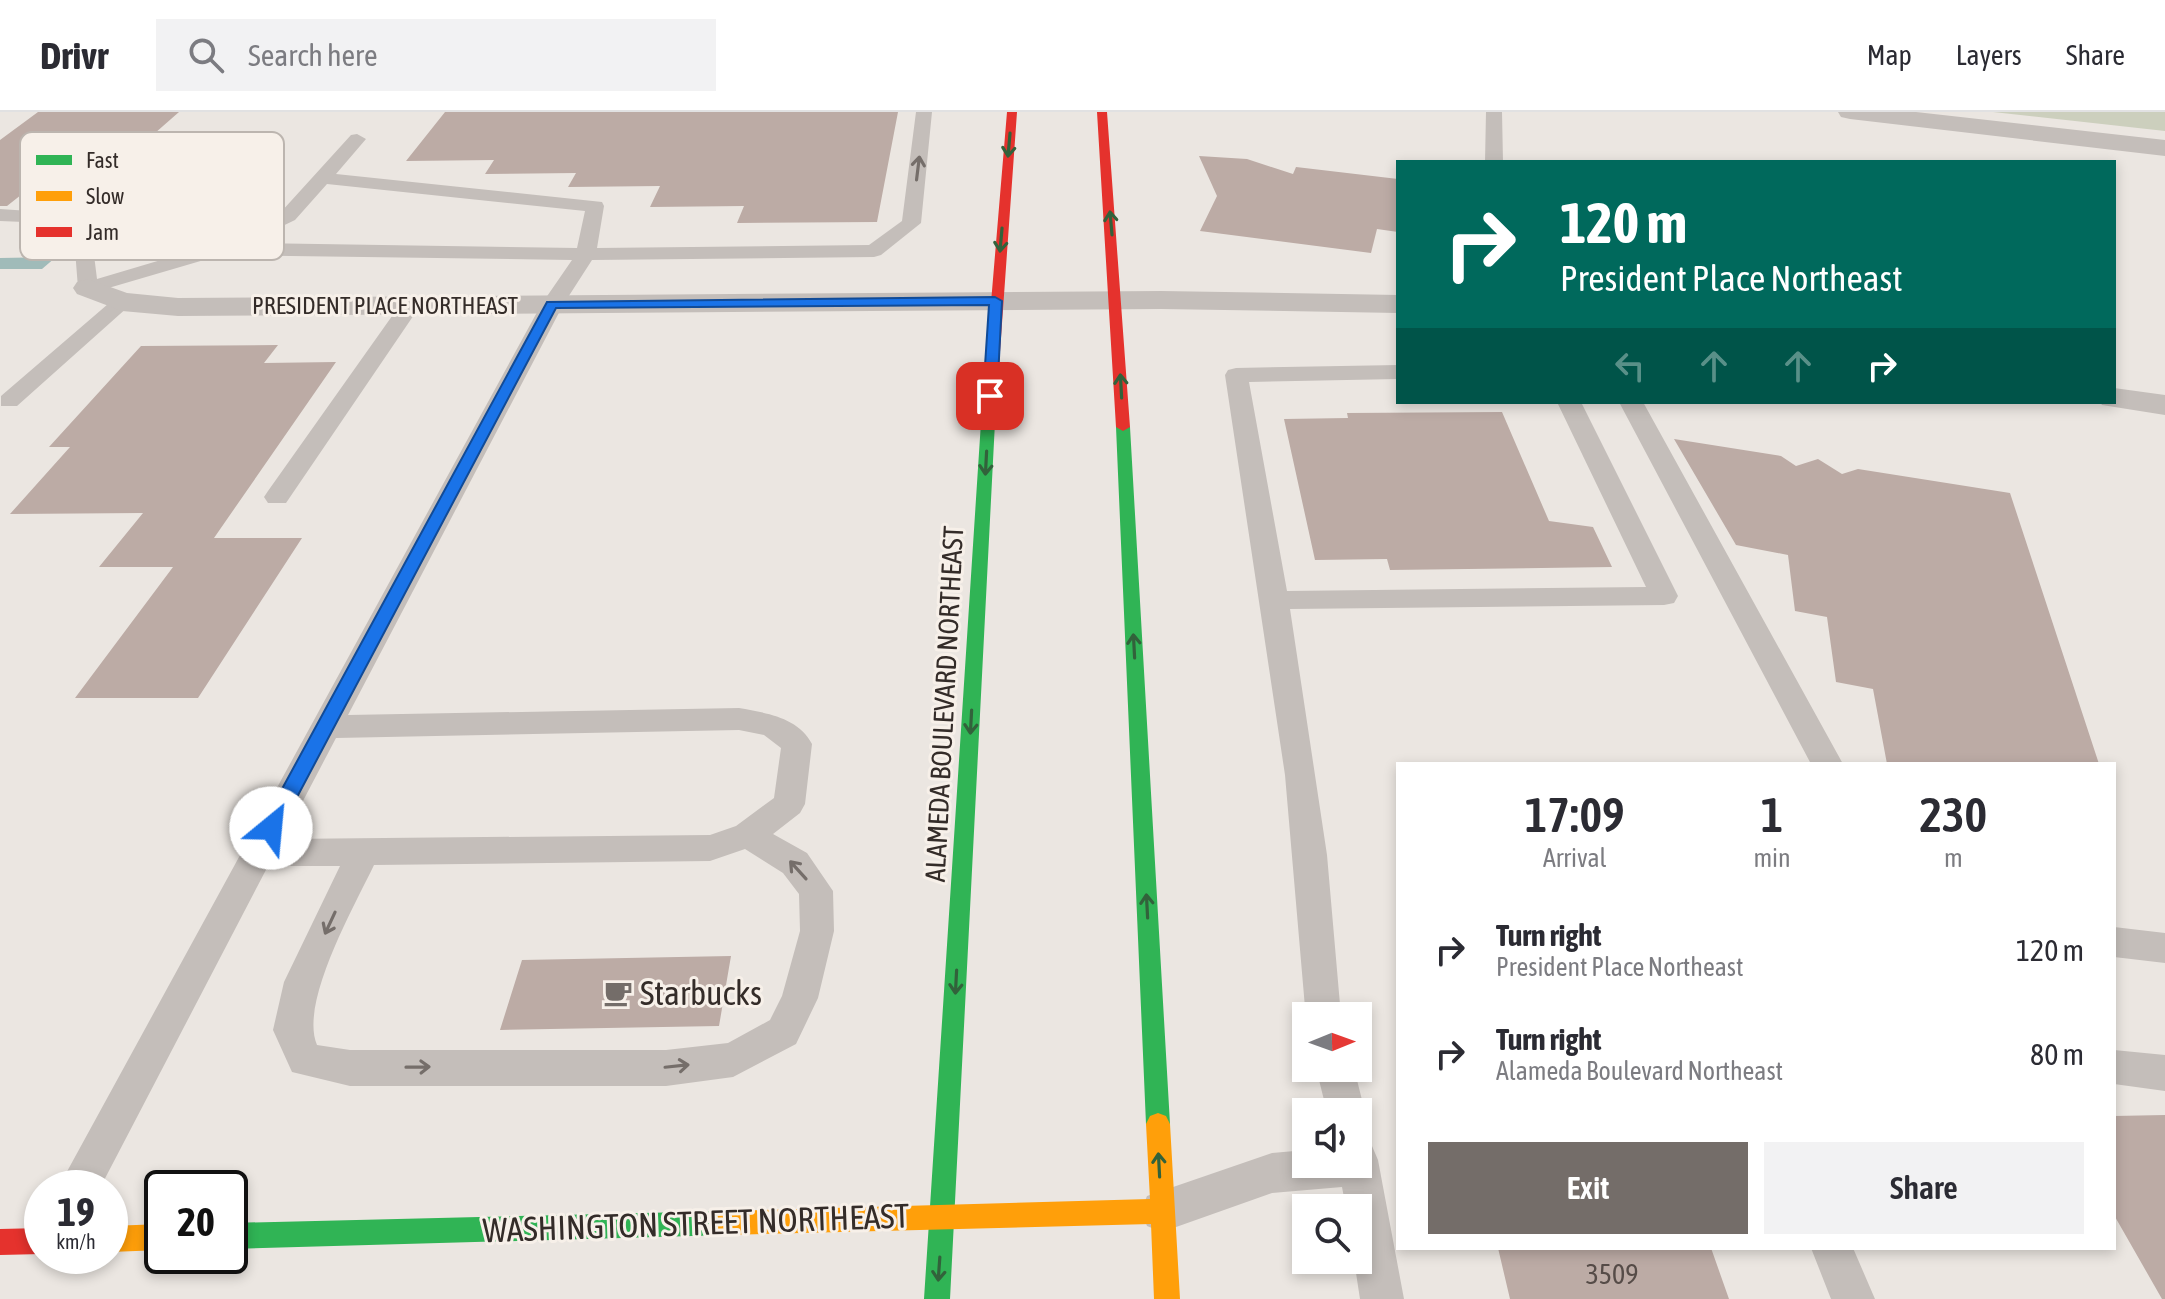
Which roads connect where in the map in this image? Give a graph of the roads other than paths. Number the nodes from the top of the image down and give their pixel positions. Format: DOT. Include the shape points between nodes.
graph roads {
  1 [pos="924,112"];
  2 [pos="1012,112"];
  3 [pos="1102,112"];
  4 [pos="1494,112"];
  5 [pos="1850,112"];
  6 [pos="357,139"];
  7 [pos="2165,148"];
  8 [pos="1494,160"];
  9 [pos="321,178"];
  10 [pos="0,215"];
  11 [pos="20,216"];
  12 [pos="284,218"];
  13 [pos="284,250"];
  14 [pos="586,254"];
  15 [pos="86,260"];
  16 [pos="183,260"];
  17 [pos="88,288"];
  18 [pos="995,301"];
  19 [pos="1117,301"];
  20 [pos="122,302"];
  21 [pos="1396,304"];
  22 [pos="552,305"];
  23 [pos="409,306"];
  24 [pos="1396,372"];
  25 [pos="2116,398"];
  26 [pos="9,401"];
  27 [pos="1570,404"];
  28 [pos="1632,404"];
  29 [pos="2165,405"];
  30 [pos="277,497"];
  31 [pos="1275,600"];
  32 [pos="325,727"];
  33 [pos="1826,762"];
  34 [pos="748,835"];
  35 [pos="363,852"];
  36 [pos="258,853"];
  37 [pos="2116,942"];
  38 [pos="2165,948"];
  39 [pos="1322,1002"];
  40 [pos="2116,1067"];
  41 [pos="2165,1073"];
  42 [pos="88,1170"];
  43 [pos="1292,1171"];
  44 [pos="1362,1178"];
  45 [pos="1162,1211"];
  46 [pos="942,1217"];
  47 [pos="248,1236"];
  48 [pos="24,1241"];
  49 [pos="0,1242"];
  50 [pos="1833,1250"];
  51 [pos="937,1299"];
  52 [pos="1167,1299"];
  53 [pos="1382,1299"];
  54 [pos="1853,1299"];
  14 -- 1 [label="lane, one-way" via="874,251 911,223"];
  2 -- 18 [label="main road, ALAMEDA BOULEVARD NORTHEAST, one-way"];
  19 -- 3 [label="main road, one-way"];
  4 -- 8 [label="lane"];
  5 -- 7 [label="street"];
  6 -- 9 [label="lane"];
  9 -- 12 [label="lane"];
  9 -- 14 [label="lane" via="595,206"];
  10 -- 11 [label="lane"];
  13 -- 14 [label="lane"];
  14 -- 22 [label="lane"];
  15 -- 17 [label="lane"];
  16 -- 17 [label="lane"];
  17 -- 20 [label="street, PRESIDENT PLACE NORTHEAST"];
  18 -- 19 [label="street, PRESIDENT PLACE NORTHEAST"];
  18 -- 22 [label="street, PRESIDENT PLACE NORTHEAST"];
  18 -- 46 [label="main road, ALAMEDA BOULEVARD NORTHEAST, one-way"];
  19 -- 21 [label="street"];
  45 -- 19 [label="main road, one-way"];
  20 -- 23 [label="street, PRESIDENT PLACE NORTHEAST" via="178,307"];
  20 -- 26 [label="lane"];
  22 -- 23 [label="street, PRESIDENT PLACE NORTHEAST"];
  22 -- 32 [label="lane"];
  23 -- 30 [label="lane"];
  24 -- 31 [label="lane" via="1236,375"];
  25 -- 29 [label="street"];
  27 -- 31 [label="lane" via="1664,596"];
  28 -- 33 [label="lane"];
  31 -- 39 [label="lane" via="1318,911"];
  32 -- 34 [label="lane" via="739,719 773,726 797,744 789,804"];
  32 -- 36 [label="lane"];
  34 -- 35 [label="lane" via="710,848"];
  35 -- 34 [label="lane, one-way" via="302,982 292,1030 305,1060 350,1068 666,1068 733,1060 783,1032 800,998 817,931 816,891 795,863"];
  35 -- 36 [label="lane"];
  36 -- 42 [label="lane"];
  37 -- 38 [label="lane"];
  40 -- 41 [label="lane"];
  43 -- 45 [label="lane"];
  44 -- 53 [label="lane"];
  45 -- 46 [label="main road, WASHINGTON STREET NORTHEAST"];
  45 -- 52 [label="main road"];
  46 -- 47 [label="main road, WASHINGTON STREET NORTHEAST"];
  46 -- 51 [label="main road, ALAMEDA BOULEVARD NORTHEAST, one-way"];
  48 -- 49 [label="main road"];
  50 -- 54 [label="lane"];
}
